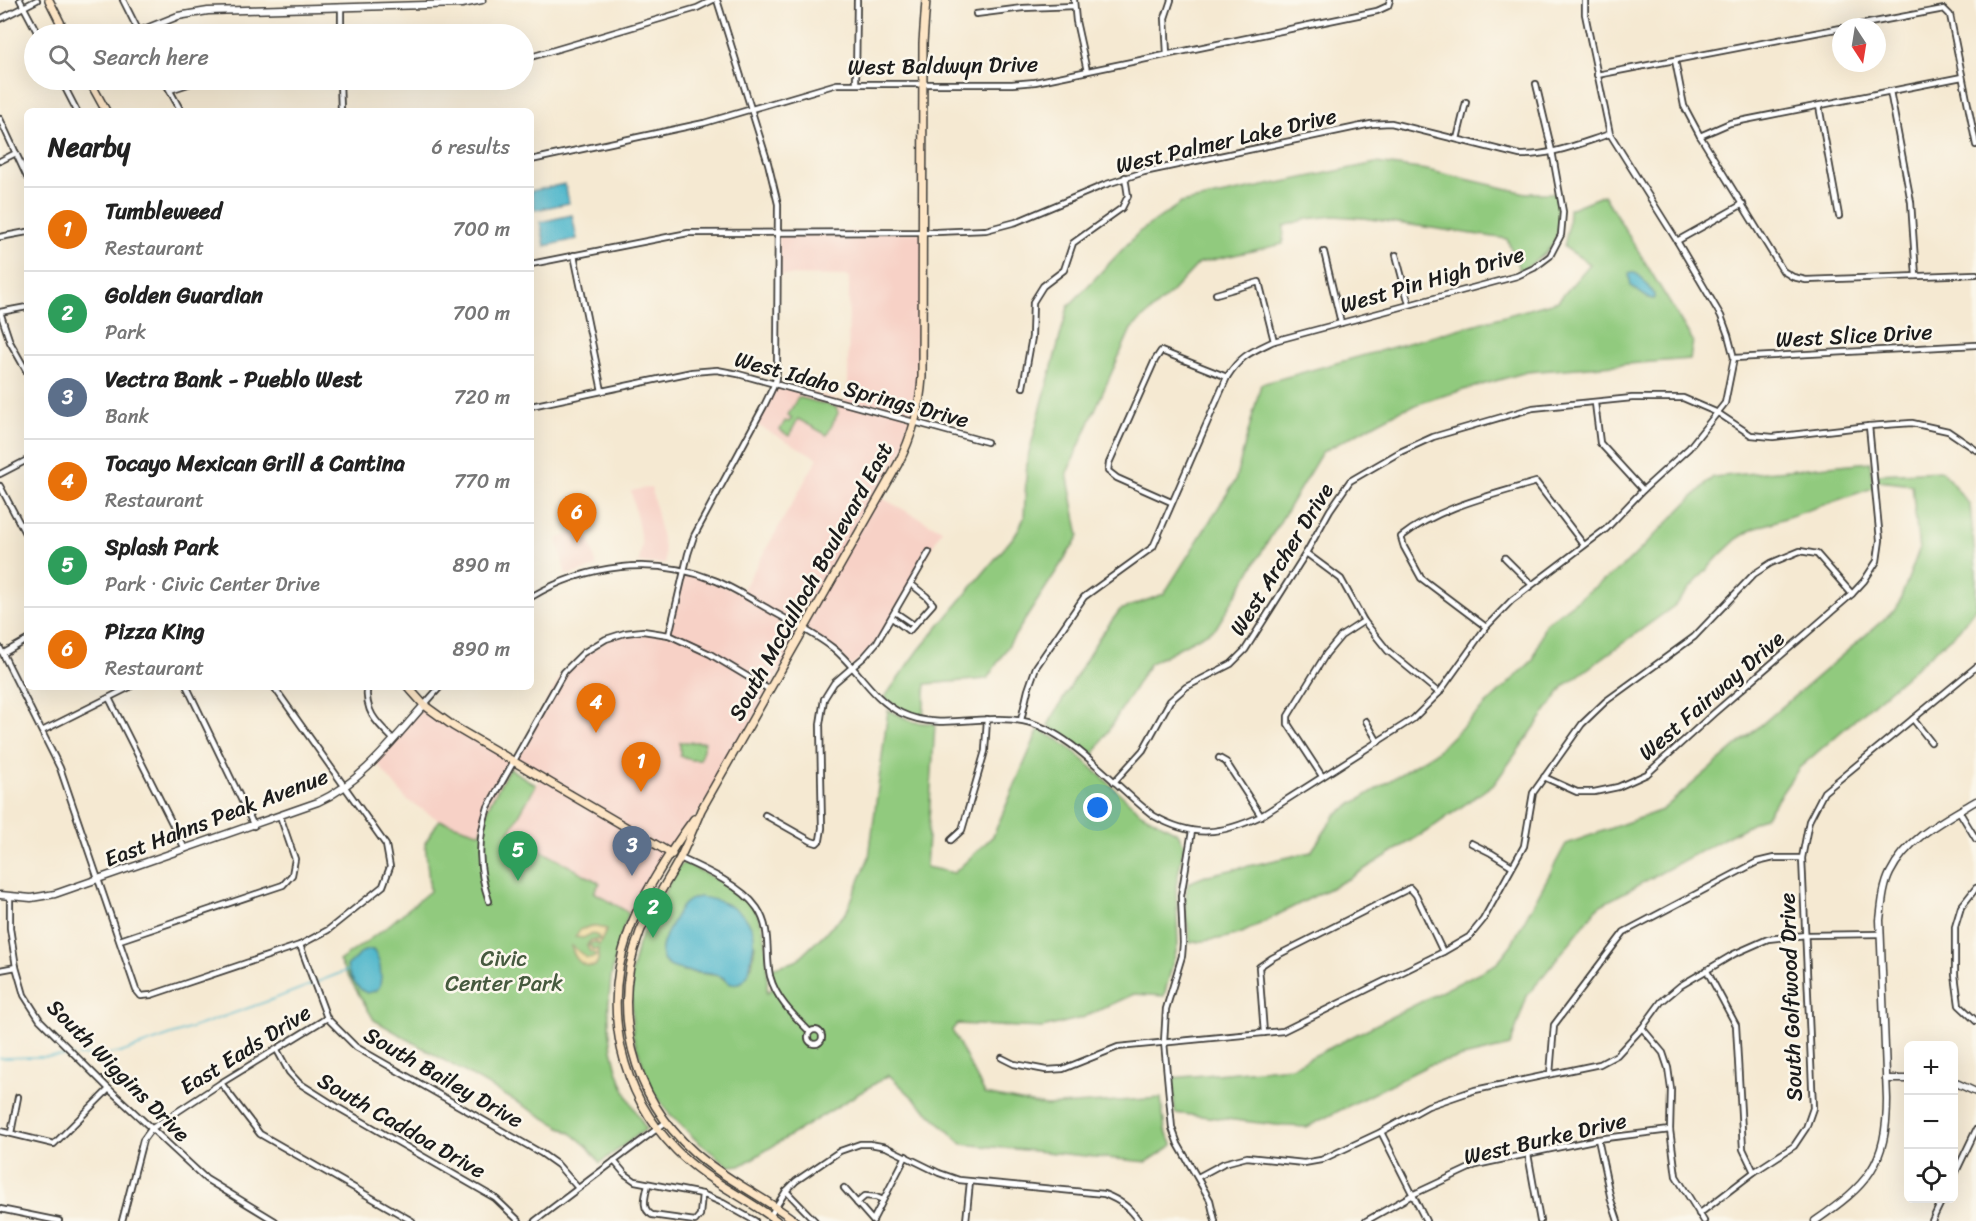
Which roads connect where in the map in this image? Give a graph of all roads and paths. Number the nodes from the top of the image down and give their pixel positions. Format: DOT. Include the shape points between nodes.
graph roads {
  1 [pos="20,0"];
  2 [pos="37,0"];
  3 [pos="49,0"];
  4 [pos="123,0"];
  5 [pos="482,0"];
  6 [pos="715,0"];
  7 [pos="857,0"];
  8 [pos="926,0"];
  9 [pos="1074,0"];
  10 [pos="1171,0"];
  11 [pos="1390,0"];
  12 [pos="1585,0"];
  13 [pos="24,6"];
  14 [pos="1074,6"];
  15 [pos="341,7"];
  16 [pos="976,14"];
  17 [pos="0,19"];
  18 [pos="1886,20"];
  19 [pos="33,24"];
  20 [pos="61,24"];
  21 [pos="133,24"];
  22 [pos="159,24"];
  23 [pos="341,24"];
  24 [pos="1832,30"];
  25 [pos="1167,54"];
  26 [pos="534,56"];
  27 [pos="1675,60"];
  28 [pos="1087,71"];
  29 [pos="1597,75"];
  30 [pos="1962,77"];
  31 [pos="856,82"];
  32 [pos="923,84"];
  33 [pos="1536,84"];
  34 [pos="66,90"];
  35 [pos="94,90"];
  36 [pos="170,90"];
  37 [pos="340,90"];
  38 [pos="1890,91"];
  39 [pos="1466,102"];
  40 [pos="1819,106"];
  41 [pos="75,108"];
  42 [pos="104,108"];
  43 [pos="179,108"];
  44 [pos="341,108"];
  45 [pos="751,110"];
  46 [pos="0,120"];
  47 [pos="1610,134"];
  48 [pos="1700,136"];
  49 [pos="1457,139"];
  50 [pos="1976,145"];
  51 [pos="1552,151"];
  52 [pos="16,153"];
  53 [pos="534,159"];
  54 [pos="0,161"];
  55 [pos="24,170"];
  56 [pos="1125,177"];
  57 [pos="1743,204"];
  58 [pos="1839,216"];
  59 [pos="24,232"];
  60 [pos="778,232"];
  61 [pos="923,232"];
  62 [pos="0,237"];
  63 [pos="1677,241"];
  64 [pos="1323,252"];
  65 [pos="574,255"];
  66 [pos="1396,255"];
  67 [pos="534,263"];
  68 [pos="1976,274"];
  69 [pos="1916,276"];
  70 [pos="1216,294"];
  71 [pos="1409,304"];
  72 [pos="24,308"];
  73 [pos="0,312"];
  74 [pos="1341,323"];
  75 [pos="1274,341"];
  76 [pos="1976,345"];
  77 [pos="1734,358"];
  78 [pos="24,367"];
  79 [pos="1227,377"];
  80 [pos="775,383"];
  81 [pos="1023,387"];
  82 [pos="602,390"];
  83 [pos="1595,403"];
  84 [pos="534,405"];
  85 [pos="1718,413"];
  86 [pos="915,422"];
  87 [pos="1869,426"];
  88 [pos="987,442"];
  89 [pos="1976,450"];
  90 [pos="24,462"];
  91 [pos="0,474"];
  92 [pos="0,486"];
  93 [pos="1643,490"];
  94 [pos="1172,502"];
  95 [pos="24,531"];
  96 [pos="1584,545"];
  97 [pos="929,552"];
  98 [pos="1306,553"];
  99 [pos="1505,558"];
  100 [pos="684,571"];
  101 [pos="1530,584"];
  102 [pos="911,585"];
  103 [pos="1852,594"];
  104 [pos="534,596"];
  105 [pos="895,612"];
  106 [pos="892,618"];
  107 [pos="1364,621"];
  108 [pos="914,626"];
  109 [pos="1486,627"];
  110 [pos="805,630"];
  111 [pos="669,634"];
  112 [pos="24,642"];
  113 [pos="0,648"];
  114 [pos="4,653"];
  115 [pos="851,667"];
  116 [pos="1975,670"];
  117 [pos="124,690"];
  118 [pos="188,690"];
  119 [pos="275,690"];
  120 [pos="367,690"];
  121 [pos="411,690"];
  122 [pos="437,690"];
  123 [pos="770,690"];
  124 [pos="1439,693"];
  125 [pos="109,698"];
  126 [pos="424,705"];
  127 [pos="987,719"];
  128 [pos="1913,719"];
  129 [pos="1021,720"];
  130 [pos="1365,721"];
  131 [pos="42,731"];
  132 [pos="393,739"];
  133 [pos="1378,742"];
  134 [pos="1931,742"];
  135 [pos="1220,758"];
  136 [pos="513,761"];
  137 [pos="1322,776"];
  138 [pos="1544,777"];
  139 [pos="1114,782"];
  140 [pos="344,788"];
  141 [pos="1976,801"];
  142 [pos="701,810"];
  143 [pos="1959,811"];
  144 [pos="765,815"];
  145 [pos="280,816"];
  146 [pos="1261,816"];
  147 [pos="254,826"];
  148 [pos="1192,831"];
  149 [pos="1976,839"];
  150 [pos="951,840"];
  151 [pos="1471,843"];
  152 [pos="185,849"];
  153 [pos="671,853"];
  154 [pos="680,858"];
  155 [pos="1802,858"];
  156 [pos="1512,866"];
  157 [pos="99,880"];
  158 [pos="1976,888"];
  159 [pos="0,895"];
  160 [pos="10,897"];
  161 [pos="489,901"];
  162 [pos="1880,934"];
  163 [pos="1806,936"];
  164 [pos="120,940"];
  165 [pos="300,945"];
  166 [pos="1443,952"];
  167 [pos="16,967"];
  168 [pos="0,970"];
  169 [pos="1707,971"];
  170 [pos="327,1018"];
  171 [pos="1976,1021"];
  172 [pos="1642,1028"];
  173 [pos="810,1032"];
  174 [pos="1264,1033"];
  175 [pos="1164,1042"];
  176 [pos="276,1050"];
  177 [pos="1002,1058"];
  178 [pos="1550,1074"];
  179 [pos="1886,1079"];
  180 [pos="1904,1079"];
  181 [pos="221,1083"];
  182 [pos="1958,1085"];
  183 [pos="109,1089"];
  184 [pos="1976,1092"];
  185 [pos="18,1097"];
  186 [pos="666,1122"];
  187 [pos="151,1128"];
  188 [pos="658,1129"];
  189 [pos="1670,1130"];
  190 [pos="1976,1130"];
  191 [pos="0,1131"];
  192 [pos="1382,1132"];
  193 [pos="12,1134"];
  194 [pos="1598,1139"];
  195 [pos="1528,1154"];
  196 [pos="906,1156"];
  197 [pos="614,1161"];
  198 [pos="1958,1166"];
  199 [pos="1754,1172"];
  200 [pos="1198,1177"];
  201 [pos="970,1182"];
  202 [pos="648,1184"];
  203 [pos="578,1188"];
  204 [pos="844,1188"];
  205 [pos="786,1191"];
  206 [pos="702,1194"];
  207 [pos="1414,1194"];
  208 [pos="883,1200"];
  209 [pos="857,1203"];
  210 [pos="1940,1203"];
  211 [pos="776,1207"];
  212 [pos="0,1209"];
  213 [pos="1699,1214"];
  214 [pos="770,1216"];
  215 [pos="59,1221"];
  216 [pos="122,1221"];
  217 [pos="275,1221"];
  218 [pos="412,1221"];
  219 [pos="519,1221"];
  220 [pos="535,1221"];
  221 [pos="755,1221"];
  222 [pos="777,1221"];
  223 [pos="795,1221"];
  224 [pos="815,1221"];
  225 [pos="873,1221"];
  226 [pos="966,1221"];
  227 [pos="1139,1221"];
  228 [pos="1215,1221"];
  229 [pos="1366,1221"];
  230 [pos="1426,1221"];
  231 [pos="1540,1221"];
  232 [pos="1618,1221"];
  233 [pos="1704,1221"];
  234 [pos="1815,1221"];
  235 [pos="1932,1221"];
  1 -- 13 [label="street"];
  2 -- 13 [label="street"];
  3 -- 20 [label="main road"];
  4 -- 21 [label="street"];
  5 -- 15 [label="street" via="462,4"];
  6 -- 26 [label="street"];
  6 -- 45 [label="street"];
  7 -- 31 [label="street"];
  8 -- 32 [label="main road, South McCulloch Boulevard East"];
  9 -- 14 [label="street"];
  10 -- 25 [label="street" via="1165,18"];
  11 -- 25 [label="street, West Baldwyn Drive" via="1388,6 1377,11"];
  12 -- 29 [label="street"];
  13 -- 17 [label="street"];
  13 -- 19 [label="street"];
  14 -- 16 [label="street"];
  14 -- 28 [label="street"];
  15 -- 22 [label="street" via="208,11"];
  15 -- 23 [label="street"];
  18 -- 30 [label="street" via="1944,9 1950,15"];
  24 -- 27 [label="street"];
  25 -- 28 [label="street, West Baldwyn Drive"];
  27 -- 29 [label="street"];
  27 -- 48 [label="street" via="1684,106"];
  28 -- 32 [label="street, West Baldwyn Drive" via="1020,83"];
  29 -- 47 [label="street"];
  30 -- 38 [label="street"];
  30 -- 50 [label="street"];
  31 -- 32 [label="street, West Baldwyn Drive"];
  31 -- 45 [label="street, West Baldwyn Drive" via="831,85"];
  32 -- 61 [label="main road, South McCulloch Boulevard East"];
  33 -- 51 [label="street, West Pin High Drive"];
  34 -- 41 [label="street"];
  35 -- 42 [label="main road"];
  36 -- 43 [label="street"];
  37 -- 44 [label="street"];
  38 -- 40 [label="street"];
  38 -- 69 [label="street" via="1911,202"];
  39 -- 49 [label="street"];
  40 -- 48 [label="street" via="1730,123"];
  40 -- 58 [label="street"];
  45 -- 53 [label="street, West Baldwyn Drive"];
  45 -- 60 [label="street" via="775,189"];
  46 -- 52 [label="street"];
  47 -- 51 [label="street, West Palmer Lake Drive"];
  47 -- 63 [label="street"];
  48 -- 57 [label="street"];
  49 -- 51 [label="street, West Palmer Lake Drive" via="1520,155"];
  49 -- 56 [label="street, West Palmer Lake Drive" via="1391,123 1371,124"];
  51 -- 71 [label="street, West Pin High Drive" via="1563,212 1562,235 1550,256 1517,276"];
  52 -- 54 [label="street"];
  52 -- 55 [label="street"];
  56 -- 61 [label="street, West Palmer Lake Drive" via="1002,226"];
  56 -- 81 [label="street" via="1128,196 1122,208 1073,243 1064,270 1043,286 1033,302 1032,337"];
  57 -- 63 [label="street"];
  57 -- 69 [label="street" via="1783,271 1793,277 1806,280"];
  59 -- 62 [label="street"];
  60 -- 61 [label="street, West Palmer Lake Drive"];
  60 -- 65 [label="street, West Palmer Lake Drive" via="688,233"];
  60 -- 80 [label="street"];
  61 -- 86 [label="main road, South McCulloch Boulevard East" via="922,377"];
  63 -- 77 [label="street" via="1721,316"];
  64 -- 74 [label="street"];
  65 -- 67 [label="street, West Palmer Lake Drive"];
  65 -- 82 [label="street"];
  66 -- 71 [label="street"];
  68 -- 69 [label="street"];
  70 -- 75 [label="street" via="1259,282"];
  71 -- 74 [label="street, West Pin High Drive"];
  72 -- 73 [label="street"];
  73 -- 78 [label="street"];
  74 -- 75 [label="street, West Pin High Drive"];
  75 -- 79 [label="street, West Pin High Drive" via="1250,352"];
  76 -- 77 [label="street, West Slice Drive"];
  77 -- 85 [label="street" via="1725,403"];
  79 -- 94 [label="street, West Pin High Drive"];
  79 -- 94 [label="street" via="1161,351 1109,463 1108,471 1117,478"];
  80 -- 82 [label="street, West Idaho Springs Drive" via="708,370"];
  80 -- 86 [label="street, West Idaho Springs Drive"];
  80 -- 100 [label="street" via="694,536"];
  82 -- 84 [label="street, West Idaho Springs Drive"];
  83 -- 85 [label="street, West Archer Drive" via="1683,398"];
  83 -- 93 [label="street" via="1600,443"];
  83 -- 98 [label="street, West Archer Drive" via="1533,408 1433,437 1400,452 1350,481"];
  85 -- 87 [label="street, West Archer Drive" via="1751,435 1773,437"];
  85 -- 93 [label="street" via="1689,448"];
  86 -- 88 [label="street, West Idaho Springs Drive"];
  86 -- 110 [label="main road, South McCulloch Boulevard East" via="898,464"];
  87 -- 89 [label="street, West Archer Drive" via="1912,423 1948,431"];
  87 -- 103 [label="street, West Fairway Drive" via="1880,540 1877,561"];
  90 -- 91 [label="street"];
  92 -- 95 [label="street"];
  93 -- 96 [label="street" via="1606,530"];
  94 -- 129 [label="street, West Pin High Drive" via="1153,548 1084,597 1036,668"];
  96 -- 101 [label="street"];
  96 -- 109 [label="street" via="1536,482 1457,506 1401,537 1421,578"];
  97 -- 102 [label="street"];
  98 -- 107 [label="street" via="1341,579"];
  98 -- 139 [label="street, West Archer Drive" via="1245,650 1231,664 1186,687 1170,701 1143,750"];
  99 -- 101 [label="street"];
  100 -- 104 [label="street" via="641,566 607,568 573,576"];
  100 -- 110 [label="street" via="724,585"];
  100 -- 111 [label="street"];
  101 -- 109 [label="street"];
  102 -- 105 [label="street"];
  102 -- 108 [label="street" via="933,604"];
  103 -- 138 [label="street, West Fairway Drive" via="1647,774 1594,792 1577,792"];
  103 -- 138 [label="street" via="1817,554 1800,551 1771,563 1754,574 1694,638 1606,700 1582,724"];
  105 -- 106 [label="street"];
  105 -- 108 [label="street"];
  106 -- 108 [label="street" via="909,631"];
  106 -- 115 [label="street" via="873,647"];
  107 -- 124 [label="street" via="1389,651"];
  107 -- 137 [label="street" via="1341,636 1326,654 1288,716 1288,724"];
  109 -- 124 [label="street"];
  110 -- 115 [label="street" via="834,648"];
  110 -- 123 [label="main road, South McCulloch Boulevard East"];
  111 -- 123 [label="street"];
  111 -- 136 [label="street" via="625,633 597,643 583,653 559,679"];
  112 -- 114 [label="street"];
  113 -- 114 [label="street"];
  114 -- 131 [label="street"];
  115 -- 127 [label="street" via="878,697 909,716 946,722"];
  115 -- 144 [label="street" via="830,687 821,712 820,840 811,841"];
  116 -- 128 [label="street, South Golfwood Drive"];
  117 -- 125 [label="street"];
  118 -- 147 [label="street"];
  119 -- 140 [label="street"];
  120 -- 132 [label="street" via="368,710"];
  121 -- 126 [label="main road"];
  122 -- 126 [label="street, East Hahns Peak Avenue"];
  123 -- 142 [label="main road, South McCulloch Boulevard East"];
  124 -- 133 [label="street" via="1413,719"];
  125 -- 131 [label="street"];
  125 -- 152 [label="street"];
  126 -- 132 [label="street, East Hahns Peak Avenue"];
  126 -- 136 [label="main road"];
  127 -- 129 [label="street"];
  127 -- 150 [label="street" via="985,751 962,830"];
  128 -- 134 [label="street"];
  128 -- 155 [label="street, South Golfwood Drive" via="1824,792 1809,821"];
  129 -- 139 [label="street" via="1059,736"];
  130 -- 133 [label="street"];
  131 -- 157 [label="street" via="60,768"];
  132 -- 140 [label="street, East Hahns Peak Avenue"];
  133 -- 137 [label="street"];
  135 -- 146 [label="street"];
  136 -- 153 [label="main road"];
  136 -- 161 [label="street" via="488,807 481,833 480,866"];
  137 -- 146 [label="street"];
  138 -- 156 [label="street" via="1533,794 1524,846"];
  139 -- 148 [label="street" via="1154,816"];
  140 -- 145 [label="street, East Hahns Peak Avenue"];
  140 -- 165 [label="street" via="386,845 390,867 383,885 328,930"];
  141 -- 143 [label="street"];
  142 -- 153 [label="main road, South McCulloch Boulevard East"];
  142 -- 154 [label="main road, South McCulloch Boulevard East"];
  143 -- 149 [label="street"];
  143 -- 162 [label="street" via="1908,847 1890,873 1882,898"];
  145 -- 147 [label="street, East Hahns Peak Avenue"];
  145 -- 164 [label="street" via="295,859 292,875 283,885"];
  146 -- 148 [label="street" via="1237,828"];
  147 -- 152 [label="street, East Hahns Peak Avenue"];
  148 -- 175 [label="street" via="1181,896 1182,956 1166,1009"];
  151 -- 156 [label="street"];
  152 -- 157 [label="street, East Hahns Peak Avenue"];
  153 -- 154 [label="main road"];
  153 -- 188 [label="main road, South McCulloch Boulevard East" via="630,929 616,995 617,1032 624,1064 637,1096"];
  154 -- 173 [label="street" via="740,891 755,906 766,929 774,987"];
  154 -- 186 [label="main road, South McCulloch Boulevard East" via="640,933 627,995 634,1060"];
  155 -- 163 [label="street, South Golfwood Drive"];
  155 -- 178 [label="street" via="1757,862 1624,932 1554,1025"];
  156 -- 166 [label="street" via="1469,937"];
  157 -- 160 [label="street, East Hahns Peak Avenue" via="55,894"];
  157 -- 164 [label="street"];
  158 -- 171 [label="street" via="1961,907 1955,927 1959,1005"];
  159 -- 160 [label="street, East Hahns Peak Avenue"];
  160 -- 167 [label="street, South Wiggins Drive"];
  162 -- 163 [label="street"];
  162 -- 179 [label="street"];
  163 -- 169 [label="street" via="1768,939"];
  163 -- 199 [label="street, South Golfwood Drive" via="1812,1108 1806,1128 1794,1146"];
  164 -- 165 [label="street" via="141,996"];
  165 -- 170 [label="street, South Bailey Drive"];
  166 -- 174 [label="street" via="1301,1024"];
  166 -- 174 [label="street" via="1410,888 1259,967"];
  167 -- 168 [label="street"];
  167 -- 183 [label="street, South Wiggins Drive" via="24,995 40,1020"];
  169 -- 172 [label="street" via="1667,997"];
  169 -- 199 [label="street" via="1736,1025 1743,1149"];
  170 -- 176 [label="street, East Eads Drive"];
  170 -- 203 [label="street, South Bailey Drive" via="356,1047 550,1158"];
  172 -- 178 [label="street" via="1617,1055 1600,1064"];
  172 -- 189 [label="street" via="1663,1053 1668,1068"];
  174 -- 175 [label="street"];
  175 -- 177 [label="street" via="1118,1047 1063,1069 1046,1070"];
  175 -- 200 [label="street" via="1172,1128"];
  176 -- 181 [label="street, East Eads Drive"];
  176 -- 219 [label="street, South Caddoa Drive" via="299,1083 495,1198"];
  178 -- 192 [label="street" via="1447,1099"];
  179 -- 180 [label="street"];
  179 -- 234 [label="street" via="1886,1125 1875,1164 1856,1190"];
  181 -- 187 [label="street, East Eads Drive"];
  181 -- 218 [label="street" via="260,1134"];
  182 -- 184 [label="street"];
  183 -- 187 [label="street, South Wiggins Drive"];
  183 -- 193 [label="street" via="54,1144"];
  185 -- 193 [label="street"];
  186 -- 188 [label="street"];
  186 -- 211 [label="main road, South McCulloch Boulevard East" via="701,1158"];
  187 -- 216 [label="street" via="143,1140"];
  187 -- 217 [label="street, South Wiggins Drive" via="206,1179"];
  188 -- 197 [label="street"];
  188 -- 214 [label="main road, South McCulloch Boulevard East" via="695,1167"];
  189 -- 194 [label="street, West Burke Drive"];
  189 -- 213 [label="street" via="1676,1176"];
  190 -- 198 [label="street"];
  191 -- 193 [label="street"];
  192 -- 200 [label="street" via="1321,1160 1304,1163 1247,1157 1224,1163"];
  192 -- 207 [label="street"];
  194 -- 195 [label="street, West Burke Drive"];
  194 -- 232 [label="street"];
  195 -- 207 [label="street, West Burke Drive" via="1476,1165"];
  195 -- 231 [label="street"];
  196 -- 201 [label="street" via="939,1173"];
  196 -- 205 [label="street" via="879,1145 860,1144 812,1168"];
  196 -- 208 [label="street"];
  197 -- 202 [label="street" via="632,1179"];
  197 -- 203 [label="street"];
  199 -- 213 [label="street, South Golfwood Drive"];
  200 -- 228 [label="street"];
  201 -- 226 [label="street"];
  201 -- 227 [label="street" via="1104,1194 1121,1201"];
  202 -- 206 [label="street"];
  202 -- 206 [label="street" via="645,1204 652,1215 695,1221"];
  203 -- 220 [label="street"];
  204 -- 209 [label="street"];
  205 -- 211 [label="street"];
  205 -- 224 [label="street"];
  206 -- 221 [label="street"];
  207 -- 229 [label="street, West Burke Drive"];
  207 -- 230 [label="street"];
  208 -- 209 [label="street" via="865,1196"];
  208 -- 225 [label="street"];
  209 -- 225 [label="street"];
  210 -- 235 [label="street"];
  211 -- 214 [label="street"];
  211 -- 223 [label="main road, South McCulloch Boulevard East"];
  212 -- 215 [label="street"];
  213 -- 233 [label="street"];
  214 -- 222 [label="main road, South McCulloch Boulevard East"];
}
